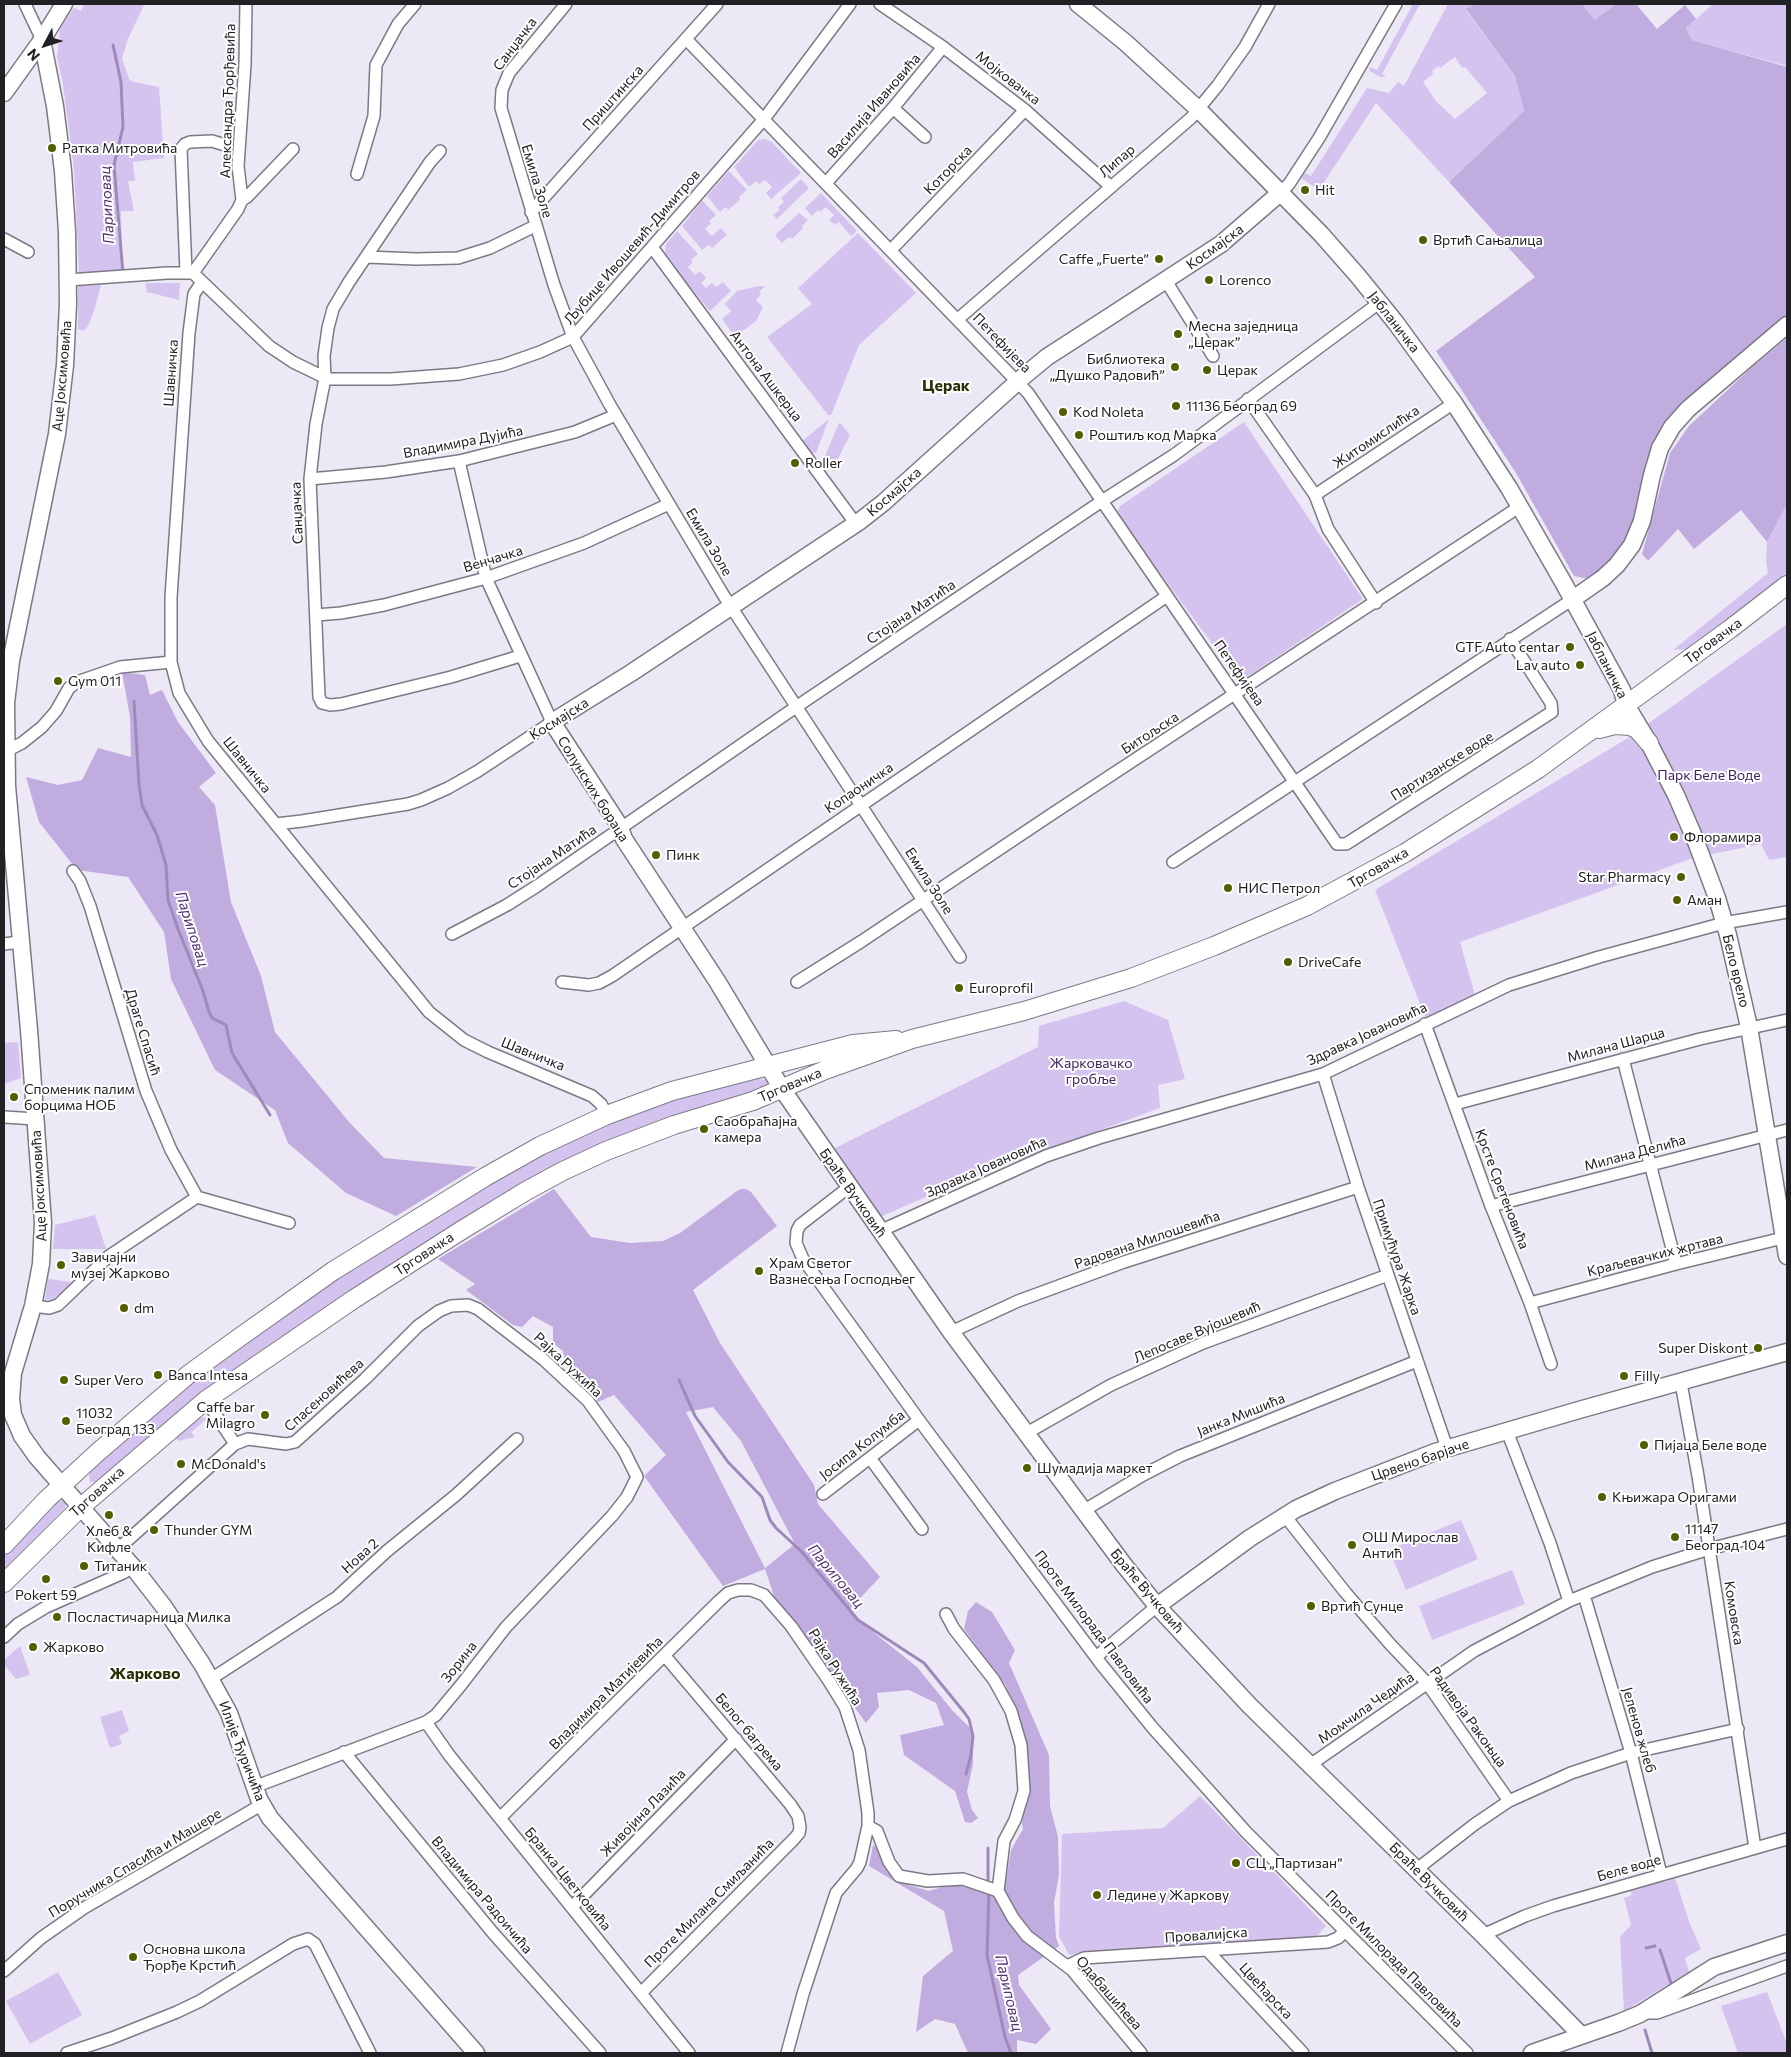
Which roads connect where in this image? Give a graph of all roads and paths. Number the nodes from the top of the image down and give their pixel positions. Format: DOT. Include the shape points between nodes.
graph roads {
  1 [pos="26,4"];
  2 [pos="64,4"];
  3 [pos="246,4"];
  4 [pos="415,4"];
  5 [pos="566,4"];
  6 [pos="717,4"];
  7 [pos="850,4"];
  8 [pos="880,4"];
  9 [pos="1078,4"];
  10 [pos="1269,4"];
  11 [pos="1396,4"];
  12 [pos="686,39"];
  13 [pos="42,40"];
  14 [pos="943,47"];
  15 [pos="4,93"];
  16 [pos="501,108"];
  17 [pos="893,108"];
  18 [pos="1198,109"];
  19 [pos="1026,110"];
  20 [pos="764,119"];
  21 [pos="925,136"];
  22 [pos="225,145"];
  23 [pos="293,149"];
  24 [pos="440,151"];
  25 [pos="357,174"];
  26 [pos="826,183"];
  27 [pos="1110,186"];
  28 [pos="1280,194"];
  29 [pos="242,200"];
  30 [pos="531,212"];
  31 [pos="535,226"];
  32 [pos="4,239"];
  33 [pos="652,247"];
  34 [pos="891,250"];
  35 [pos="28,252"];
  36 [pos="367,257"];
  37 [pos="190,273"];
  38 [pos="68,280"];
  39 [pos="1166,281"];
  40 [pos="202,282"];
  41 [pos="1380,303"];
  42 [pos="958,318"];
  43 [pos="1787,325"];
  44 [pos="573,338"];
  45 [pos="1214,356"];
  46 [pos="324,378"];
  47 [pos="1018,381"];
  48 [pos="1248,399"];
  49 [pos="1454,403"];
  50 [pos="616,415"];
  51 [pos="459,461"];
  52 [pos="310,479"];
  53 [pos="1315,495"];
  54 [pos="1102,500"];
  55 [pos="669,504"];
  56 [pos="1519,507"];
  57 [pos="856,524"];
  58 [pos="486,578"];
  59 [pos="1787,585"];
  60 [pos="1167,596"];
  61 [pos="1572,600"];
  62 [pos="1376,603"];
  63 [pos="731,606"];
  64 [pos="316,615"];
  65 [pos="1510,639"];
  66 [pos="520,656"];
  67 [pos="171,662"];
  68 [pos="1235,694"];
  69 [pos="1626,705"];
  70 [pos="796,707"];
  71 [pos="5,712"];
  72 [pos="552,722"];
  73 [pos="1593,730"];
  74 [pos="1649,743"];
  75 [pos="5,749"];
  76 [pos="1296,782"];
  77 [pos="862,805"];
  78 [pos="276,824"];
  79 [pos="621,829"];
  80 [pos="1173,862"];
  81 [pos="73,871"];
  82 [pos="924,901"];
  83 [pos="1787,912"];
  84 [pos="1724,923"];
  85 [pos="681,927"];
  86 [pos="452,934"];
  87 [pos="12,943"];
  88 [pos="960,957"];
  89 [pos="562,982"];
  90 [pos="797,982"];
  91 [pos="1787,1020"];
  92 [pos="1424,1024"];
  93 [pos="1749,1027"];
  94 [pos="912,1039"];
  95 [pos="1623,1059"];
  96 [pos="767,1065"];
  97 [pos="1323,1074"];
  98 [pos="782,1089"];
  99 [pos="1455,1104"];
  100 [pos="607,1114"];
  101 [pos="4,1117"];
  102 [pos="36,1119"];
  103 [pos="1787,1130"];
  104 [pos="1767,1134"];
  105 [pos="1651,1164"];
  106 [pos="849,1187"];
  107 [pos="1358,1187"];
  108 [pos="197,1197"];
  109 [pos="1491,1206"];
  110 [pos="288,1223"];
  111 [pos="880,1231"];
  112 [pos="1786,1238"];
  113 [pos="1787,1256"];
  114 [pos="1676,1264"];
  115 [pos="1388,1275"];
  116 [pos="1530,1303"];
  117 [pos="33,1306"];
  118 [pos="448,1307"];
  119 [pos="951,1332"];
  120 [pos="1787,1352"];
  121 [pos="1417,1361"];
  122 [pos="1551,1364"];
  123 [pos="8,1378"];
  124 [pos="1681,1383"];
  125 [pos="206,1400"];
  126 [pos="6,1414"];
  127 [pos="919,1420"];
  128 [pos="1507,1431"];
  129 [pos="1025,1434"];
  130 [pos="517,1439"];
  131 [pos="235,1444"];
  132 [pos="1447,1448"];
  133 [pos="870,1458"];
  134 [pos="636,1482"];
  135 [pos="61,1486"];
  136 [pos="823,1494"];
  137 [pos="80,1507"];
  138 [pos="1083,1511"];
  139 [pos="1285,1516"];
  140 [pos="922,1529"];
  141 [pos="1787,1529"];
  142 [pos="4,1545"];
  143 [pos="118,1549"];
  144 [pos="1709,1550"];
  145 [pos="133,1567"];
  146 [pos="4,1583"];
  147 [pos="734,1591"];
  148 [pos="1584,1595"];
  149 [pos="1569,1600"];
  150 [pos="1157,1606"];
  151 [pos="946,1614"];
  152 [pos="4,1636"];
  153 [pos="665,1656"];
  154 [pos="1096,1657"];
  155 [pos="211,1679"];
  156 [pos="1427,1683"];
  157 [pos="426,1722"];
  158 [pos="1738,1729"];
  159 [pos="736,1738"];
  160 [pos="344,1752"];
  161 [pos="1631,1753"];
  162 [pos="1310,1765"];
  163 [pos="254,1788"];
  164 [pos="1509,1801"];
  165 [pos="262,1805"];
  166 [pos="500,1818"];
  167 [pos="868,1826"];
  168 [pos="799,1833"];
  169 [pos="1787,1839"];
  170 [pos="1755,1848"];
  171 [pos="1417,1870"];
  172 [pos="1661,1874"];
  173 [pos="997,1890"];
  174 [pos="572,1907"];
  175 [pos="1345,1931"];
  176 [pos="1483,1935"];
  177 [pos="1787,1943"];
  178 [pos="1207,1950"];
  179 [pos="1067,1966"];
  180 [pos="1787,1966"];
  181 [pos="4,1971"];
  182 [pos="1699,1976"];
  183 [pos="640,1993"];
  184 [pos="1709,1994"];
  185 [pos="1640,2014"];
  186 [pos="1581,2035"];
  187 [pos="67,2053"];
  188 [pos="370,2053"];
  189 [pos="476,2053"];
  190 [pos="600,2053"];
  191 [pos="689,2053"];
  192 [pos="787,2053"];
  193 [pos="1141,2053"];
  194 [pos="1303,2053"];
  195 [pos="1467,2053"];
  196 [pos="1532,2053"];
  1 -- 13 [label="street, Аце Јоксимовића"];
  2 -- 13 [label="street"];
  3 -- 29 [label="street, Александра Ђорђевића" via="238,166"];
  4 -- 25 [label="street" via="398,24 376,65 374,116"];
  5 -- 16 [label="street, Санџачка" via="509,73 502,90"];
  6 -- 12 [label="street, Приштинска"];
  7 -- 20 [label="street, Љубице Ивошевић-Димитров"];
  8 -- 14 [label="street, Мојковачка"];
  9 -- 18 [label="street, Јабланичка"];
  10 -- 18 [label="street, Липар" via="1245,47"];
  11 -- 28 [label="street, Космајска" via="1319,138"];
  12 -- 20 [label="street, Петефијева"];
  12 -- 30 [label="street, Приштинска"];
  13 -- 15 [label="street"];
  13 -- 38 [label="street, Аце Јоксимовића" via="61,148"];
  14 -- 17 [label="street, Василија Ивановића"];
  14 -- 19 [label="street, Мојковачка"];
  16 -- 30 [label="street, Емила Золе"];
  17 -- 21 [label="street"];
  17 -- 26 [label="street, Василија Ивановића"];
  18 -- 27 [label="street, Липар"];
  18 -- 28 [label="street, Јабланичка"];
  19 -- 27 [label="street, Мојковачка"];
  19 -- 34 [label="street, Которска"];
  20 -- 26 [label="street, Петефијева"];
  20 -- 33 [label="street, Љубице Ивошевић-Димитров"];
  22 -- 37 [label="street" via="212,141 190,142 181,149"];
  23 -- 29 [label="street"];
  24 -- 36 [label="street, Санџачка"];
  26 -- 34 [label="street, Петефијева"];
  27 -- 42 [label="street, Липар"];
  28 -- 39 [label="street, Космајска" via="1221,244"];
  28 -- 41 [label="street, Јабланичка" via="1321,234"];
  29 -- 37 [label="street"];
  30 -- 31 [label="street, Емила Золе"];
  31 -- 36 [label="street" via="490,248 458,258"];
  31 -- 44 [label="street, Емила Золе"];
  32 -- 35 [label="street"];
  33 -- 44 [label="street, Љубице Ивошевић-Димитров"];
  33 -- 57 [label="street, Антона Ашкерца"];
  34 -- 42 [label="street, Петефијева"];
  36 -- 46 [label="street, Санџачка" via="339,298 330,319"];
  37 -- 38 [label="street"];
  37 -- 40 [label="street, Љубице Ивошевић-Димитров"];
  38 -- 71 [label="street, Аце Јоксимовића" via="65,364 57,434"];
  39 -- 45 [label="street"];
  39 -- 47 [label="street, Космајска" via="1047,357"];
  40 -- 46 [label="street, Љубице Ивошевић-Димитров" via="268,346"];
  40 -- 67 [label="street, Шавничка" via="194,294 189,333 172,589"];
  41 -- 48 [label="street, Стојана Матића"];
  41 -- 49 [label="street, Јабланичка"];
  42 -- 47 [label="street, Петефијева"];
  43 -- 61 [label="street" via="1688,408 1672,427 1660,448 1642,521 1632,545 1603,578"];
  44 -- 46 [label="street, Љубице Ивошевић-Димитров" via="503,365 459,374 391,379"];
  44 -- 50 [label="street, Емила Золе"];
  46 -- 52 [label="street, Санџачка"];
  47 -- 54 [label="street, Петефијева"];
  47 -- 57 [label="street, Космајска"];
  48 -- 53 [label="street"];
  48 -- 54 [label="street, Стојана Матића" via="1174,455"];
  49 -- 53 [label="street, Житомислићка"];
  49 -- 56 [label="street, Јабланичка"];
  50 -- 51 [label="street, Владимира Дујића" via="575,432"];
  50 -- 55 [label="street, Емила Золе"];
  51 -- 52 [label="street, Владимира Дујића"];
  51 -- 58 [label="street, Солунских бораца"];
  52 -- 64 [label="street, Санџачка"];
  53 -- 62 [label="street" via="1328,529"];
  54 -- 60 [label="street, Петефијева"];
  54 -- 70 [label="street, Стојана Матића"];
  55 -- 58 [label="street, Венчачка" via="584,543"];
  55 -- 63 [label="street, Емила Золе"];
  56 -- 61 [label="street, Јабланичка"];
  56 -- 62 [label="street, Битољска"];
  57 -- 63 [label="street, Космајска"];
  58 -- 64 [label="street, Венчачка" via="384,605 341,614"];
  58 -- 66 [label="street, Солунских бораца"];
  59 -- 69 [label="main road, Трговачка"];
  60 -- 68 [label="street, Петефијева"];
  60 -- 77 [label="street, Копаоничка"];
  61 -- 65 [label="street"];
  61 -- 69 [label="street, Јабланичка" via="1622,690"];
  62 -- 68 [label="street, Битољска"];
  63 -- 70 [label="street, Емила Золе"];
  63 -- 72 [label="street, Космајска" via="631,674"];
  64 -- 66 [label="street, Санџачка" via="319,697 322,703 330,705 410,688"];
  65 -- 76 [label="street"];
  65 -- 76 [label="street, Партизанске воде" via="1552,703 1552,712 1548,716 1346,844 1337,844"];
  66 -- 72 [label="street, Солунских бораца"];
  67 -- 75 [label="street" via="120,667 77,682 69,688 42,727 22,743"];
  67 -- 78 [label="street, Шавничка" via="179,693 194,720"];
  68 -- 76 [label="street, Петефијева"];
  68 -- 82 [label="street, Битољска"];
  69 -- 73 [label="main road, Трговачка"];
  69 -- 74 [label="street, Бело врело"];
  70 -- 77 [label="street, Емила Золе"];
  70 -- 79 [label="street, Стојана Матића"];
  71 -- 75 [label="street, Аце Јоксимовића"];
  72 -- 78 [label="street, Космајска" via="478,771 421,800"];
  72 -- 79 [label="street, Солунских бораца"];
  73 -- 74 [label="main road" via="1630,726 1638,729"];
  73 -- 94 [label="main road, Трговачка" via="1526,778 1428,839 1368,875 1296,911 1130,978 1024,1011"];
  74 -- 84 [label="street, Бело врело" via="1695,839"];
  75 -- 87 [label="street, Аце Јоксимовића"];
  76 -- 80 [label="street"];
  77 -- 82 [label="street, Емила Золе"];
  77 -- 85 [label="street, Копаоничка"];
  78 -- 100 [label="street, Шавничка" via="419,1001 439,1020 464,1040 488,1052 588,1094"];
  79 -- 85 [label="street, Солунских бораца" via="624,839"];
  79 -- 86 [label="street, Стојана Матића" via="507,905"];
  81 -- 108 [label="street, Драге Спасић" via="85,893 99,934 146,1091 171,1150"];
  82 -- 88 [label="street, Емила Золе"];
  82 -- 90 [label="street, Битољска"];
  83 -- 84 [label="street, Здравка Јовановића"];
  84 -- 92 [label="street, Здравка Јовановића" via="1523,980"];
  84 -- 93 [label="street, Бело врело"];
  85 -- 89 [label="street, Копаоничка" via="605,980 589,985"];
  85 -- 96 [label="street, Солунских бораца"];
  87 -- 102 [label="street, Аце Јоксимовића"];
  91 -- 93 [label="street, Милана Шарца"];
  92 -- 97 [label="street, Здравка Јовановића"];
  92 -- 99 [label="street, Крсте Сретеновића"];
  93 -- 95 [label="street, Милана Шарца"];
  93 -- 104 [label="street, Бело врело"];
  94 -- 96 [label="main road, Трговачка" via="853,1044"];
  94 -- 98 [label="main road, Трговачка"];
  95 -- 99 [label="street, Милана Шарца"];
  95 -- 105 [label="street"];
  96 -- 98 [label="street, Браће Вучковић"];
  96 -- 100 [label="main road, Трговачка" via="672,1091"];
  97 -- 107 [label="street, Примућура Жарка"];
  97 -- 111 [label="street, Здравка Јовановића" via="1055,1153"];
  98 -- 106 [label="street, Браће Вучковић"];
  98 -- 125 [label="main road, Трговачка" via="637,1138 563,1171 409,1264"];
  99 -- 109 [label="street, Крсте Сретеновића"];
  100 -- 135 [label="main road, Трговачка" via="506,1165 303,1292 189,1374"];
  101 -- 102 [label="street"];
  102 -- 117 [label="street, Аце Јоксимовића" via="43,1236"];
  103 -- 104 [label="street, Милана Делића"];
  104 -- 105 [label="street, Милана Делића"];
  104 -- 112 [label="street, Бело врело"];
  105 -- 109 [label="street, Милана Делића"];
  105 -- 114 [label="street"];
  106 -- 111 [label="street, Браће Вучковић"];
  106 -- 127 [label="street, Проте Милорада Павловића" via="800,1225 796,1234 797,1246 803,1259"];
  107 -- 115 [label="street, Примућура Жарка"];
  107 -- 119 [label="street, Радована Милошевића" via="1124,1262 1018,1301"];
  108 -- 110 [label="street"];
  108 -- 117 [label="street" via="110,1256 58,1305 49,1308"];
  109 -- 116 [label="street, Крсте Сретеновића"];
  111 -- 119 [label="street, Браће Вучковић"];
  112 -- 113 [label="street, Бело врело"];
  112 -- 114 [label="street, Краљевачких жртава"];
  114 -- 116 [label="street, Краљевачких жртава"];
  115 -- 121 [label="street, Примућура Жарка"];
  115 -- 129 [label="street, Лепосаве Вујошевић" via="1203,1343 1111,1385"];
  116 -- 122 [label="street, Крсте Сретеновића"];
  117 -- 123 [label="street, Аце Јоксимовића"];
  118 -- 131 [label="street, Спасеновићева" via="418,1326 295,1442 286,1444 248,1439"];
  118 -- 134 [label="street, Рајка Ружића" via="465,1305 478,1309 572,1386 618,1440 635,1470"];
  119 -- 129 [label="street, Браће Вучковић"];
  120 -- 124 [label="street, Црвено барјаче"];
  121 -- 132 [label="street, Примућура Жарка"];
  121 -- 138 [label="street, Јанка Мишића" via="1164,1463"];
  123 -- 126 [label="street, Аце Јоксимовића" via="11,1399"];
  124 -- 128 [label="street, Црвено барјаче"];
  124 -- 144 [label="street, Комовска"];
  125 -- 131 [label="street"];
  125 -- 137 [label="main road, Трговачка"];
  126 -- 135 [label="street, Аце Јоксимовића"];
  127 -- 133 [label="street, Јосипа Колумба"];
  127 -- 154 [label="street, Проте Милорада Павловића"];
  128 -- 132 [label="street, Црвено барјаче"];
  128 -- 149 [label="street"];
  129 -- 138 [label="street, Браће Вучковић"];
  130 -- 155 [label="street, Нова 2" via="336,1597"];
  131 -- 143 [label="street"];
  132 -- 139 [label="street, Црвено барјаче" via="1335,1491"];
  133 -- 136 [label="street, Јосипа Колумба"];
  133 -- 140 [label="street"];
  134 -- 157 [label="street, Зорина" via="612,1516 524,1608 436,1715"];
  135 -- 137 [label="street, Аце Јоксимовића"];
  135 -- 142 [label="main road, Трговачка"];
  137 -- 143 [label="street, Илије Ђуричића"];
  137 -- 146 [label="main road, Трговачка"];
  138 -- 150 [label="street, Браће Вучковић"];
  139 -- 150 [label="street, Црвено барјаче" via="1232,1550"];
  139 -- 156 [label="street, Радивоја Ракоњца" via="1345,1592"];
  141 -- 144 [label="street, Момчила Чедића"];
  143 -- 145 [label="street, Илије Ђуричића"];
  144 -- 148 [label="street, Момчила Чедића" via="1652,1567"];
  144 -- 158 [label="street, Комовска"];
  145 -- 152 [label="street" via="46,1607"];
  145 -- 155 [label="street, Илије Ђуричића"];
  147 -- 153 [label="street, Владимира Матијевића" via="718,1601"];
  147 -- 167 [label="street, Рајка Ружића" via="758,1592 772,1602 839,1696 859,1750"];
  148 -- 149 [label="street, Момчила Чедића"];
  148 -- 161 [label="street, Јеленов жлеб"];
  149 -- 156 [label="street, Момчила Чедића" via="1474,1651"];
  150 -- 154 [label="street, Црвено барјаче"];
  150 -- 162 [label="street, Браће Вучковић"];
  151 -- 173 [label="street" via="994,1680 1011,1711 1021,1745 1024,1791 1004,1841"];
  153 -- 159 [label="street, Белог багрема"];
  153 -- 166 [label="street, Владимира Матијевића"];
  154 -- 175 [label="street, Проте Милорада Павловића" via="1246,1832"];
  155 -- 163 [label="street, Илије Ђуричића" via="236,1733"];
  156 -- 162 [label="street, Момчила Чедића"];
  156 -- 164 [label="street, Радивоја Ракоњца"];
  157 -- 160 [label="street, Зорина"];
  157 -- 166 [label="street, Бранка Цветковића"];
  158 -- 161 [label="street"];
  158 -- 170 [label="street, Комовска"];
  159 -- 168 [label="street, Белог багрема" via="796,1812"];
  159 -- 174 [label="street, Живојина Лазића"];
  160 -- 163 [label="street, Зорина"];
  160 -- 190 [label="street, Владимира Радоичића" via="487,1926"];
  161 -- 164 [label="street" via="1572,1773"];
  161 -- 172 [label="street, Јеленов жлеб"];
  162 -- 171 [label="street, Браће Вучковић"];
  163 -- 165 [label="street, Илије Ђуричића"];
  164 -- 171 [label="street"];
  165 -- 181 [label="street, Поручника Спасића и Машере" via="84,1908 41,1938"];
  165 -- 189 [label="street, Илије Ђуричића"];
  166 -- 174 [label="street, Бранка Цветковића"];
  167 -- 173 [label="street" via="878,1831 889,1862 899,1876 928,1881 963,1879"];
  167 -- 192 [label="street, Рајка Ружића" via="857,1868 836,1893"];
  168 -- 183 [label="street, Проте Милана Смиљанића"];
  169 -- 170 [label="street, Беле воде"];
  170 -- 172 [label="street, Беле воде"];
  171 -- 176 [label="street, Браће Вучковић"];
  172 -- 176 [label="street, Беле воде" via="1553,1906"];
  173 -- 179 [label="street, Одабашићева" via="1026,1936"];
  174 -- 183 [label="street, Бранка Цветковића"];
  175 -- 178 [label="street, Провалијска" via="1328,1942"];
  175 -- 195 [label="street, Проте Милорада Павловића"];
  176 -- 186 [label="street, Браће Вучковић"];
  177 -- 182 [label="street" via="1728,1961"];
  178 -- 179 [label="street, Провалијска" via="1084,1958"];
  178 -- 194 [label="street, Цвећарска"];
  179 -- 193 [label="street, Одабашићева"];
  180 -- 184 [label="street"];
  182 -- 184 [label="street"];
  182 -- 185 [label="street"];
  183 -- 191 [label="street, Бранка Цветковића"];
  184 -- 185 [label="street" via="1657,2013"];
  185 -- 186 [label="street"];
  186 -- 196 [label="street"];
  187 -- 188 [label="street" via="120,2035 200,2001 302,1940 310,1940 318,1950"];
}
